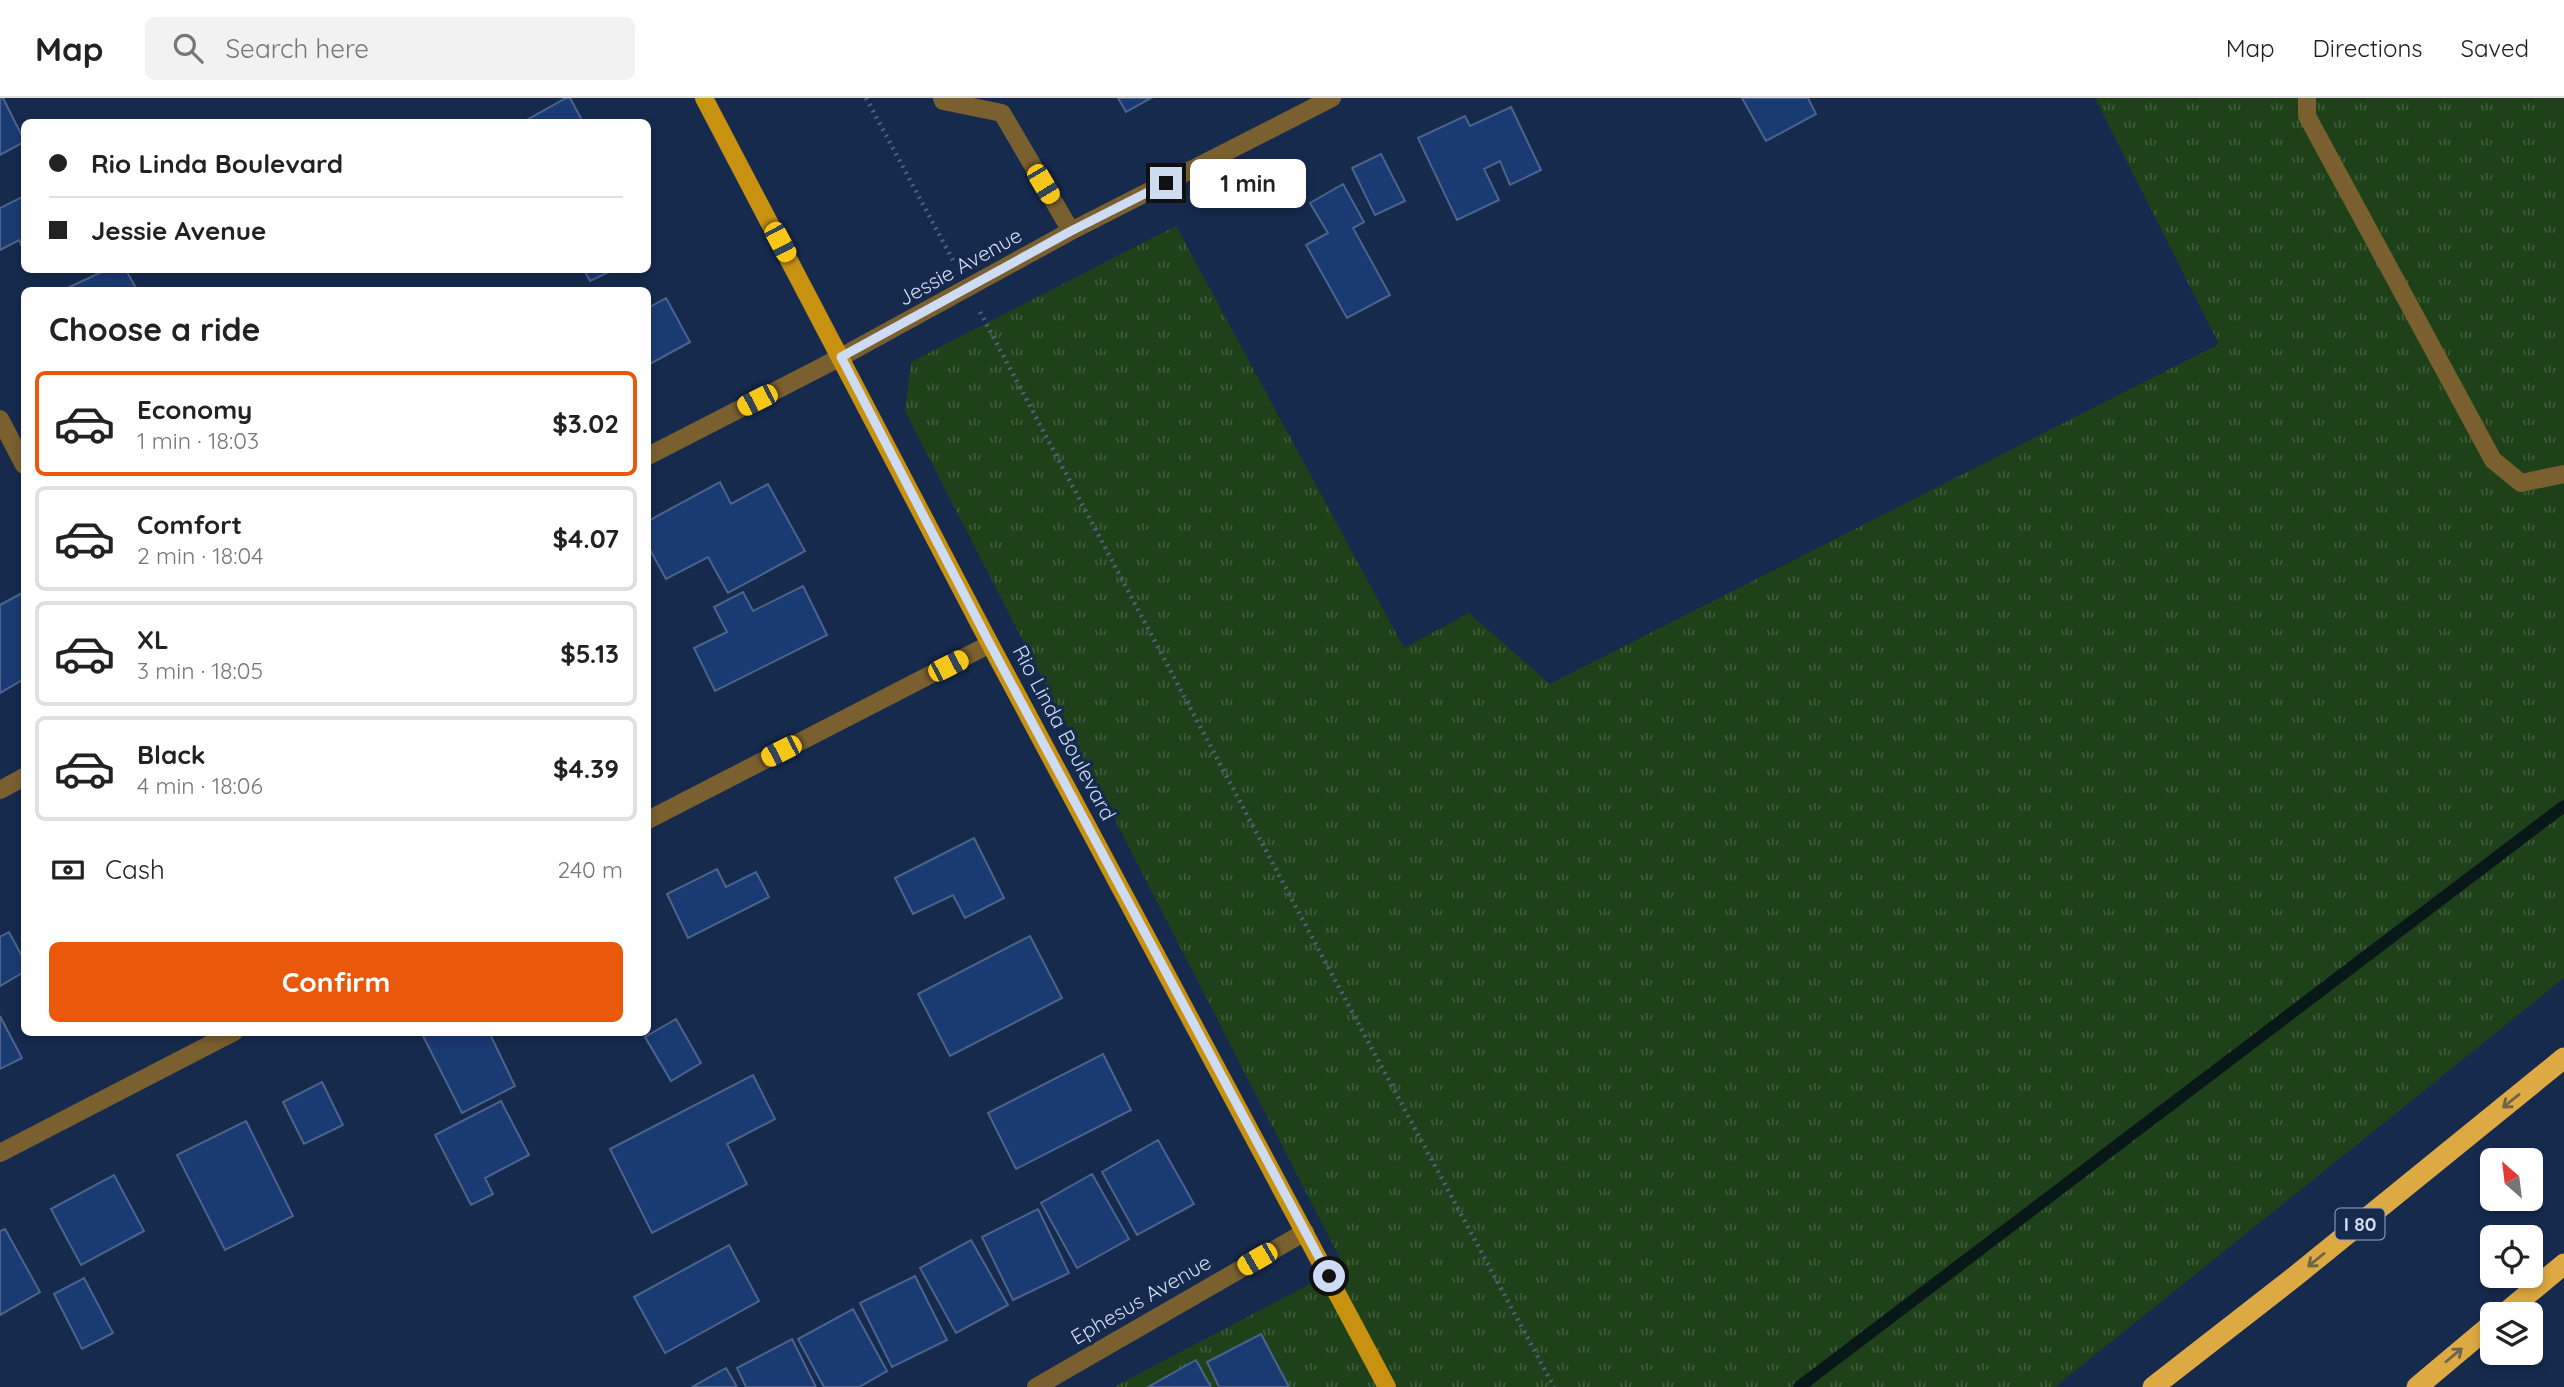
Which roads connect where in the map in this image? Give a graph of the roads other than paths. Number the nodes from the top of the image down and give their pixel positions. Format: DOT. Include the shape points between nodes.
graph roads {
  1 [pos="704,98"];
  2 [pos="942,98"];
  3 [pos="1332,98"];
  4 [pos="2307,98"];
  5 [pos="1005,106"];
  6 [pos="1071,231"];
  7 [pos="841,357"];
  8 [pos="0,419"];
  9 [pos="651,454"];
  10 [pos="21,459"];
  11 [pos="2564,474"];
  12 [pos="990,644"];
  13 [pos="21,779"];
  14 [pos="0,790"];
  15 [pos="651,818"];
  16 [pos="226,1036"];
  17 [pos="2564,1058"];
  18 [pos="0,1153"];
  19 [pos="1305,1232"];
  20 [pos="2564,1264"];
  21 [pos="2518,1302"];
  22 [pos="2480,1334"];
  23 [pos="1036,1387"];
  24 [pos="1387,1387"];
  25 [pos="2154,1387"];
  26 [pos="2417,1387"];
  1 -- 7 [label="main road, Rio Linda Boulevard"];
  2 -- 5 [label="street" via="943,102"];
  3 -- 6 [label="street, Jessie Avenue"];
  4 -- 11 [label="street" via="2307,116 2493,460 2521,483"];
  5 -- 6 [label="street"];
  6 -- 7 [label="street, Jessie Avenue"];
  7 -- 9 [label="street, Jessie Avenue"];
  7 -- 12 [label="main road, Rio Linda Boulevard"];
  8 -- 10 [label="street"];
  12 -- 15 [label="street"];
  12 -- 19 [label="main road, Rio Linda Boulevard"];
  13 -- 14 [label="street"];
  16 -- 18 [label="street"];
  17 -- 25 [label="highway, I 80, one-way"];
  19 -- 23 [label="street, Ephesus Avenue"];
  19 -- 24 [label="main road, Rio Linda Boulevard"];
  20 -- 21 [label="highway"];
  26 -- 22 [label="highway, one-way"];
}
